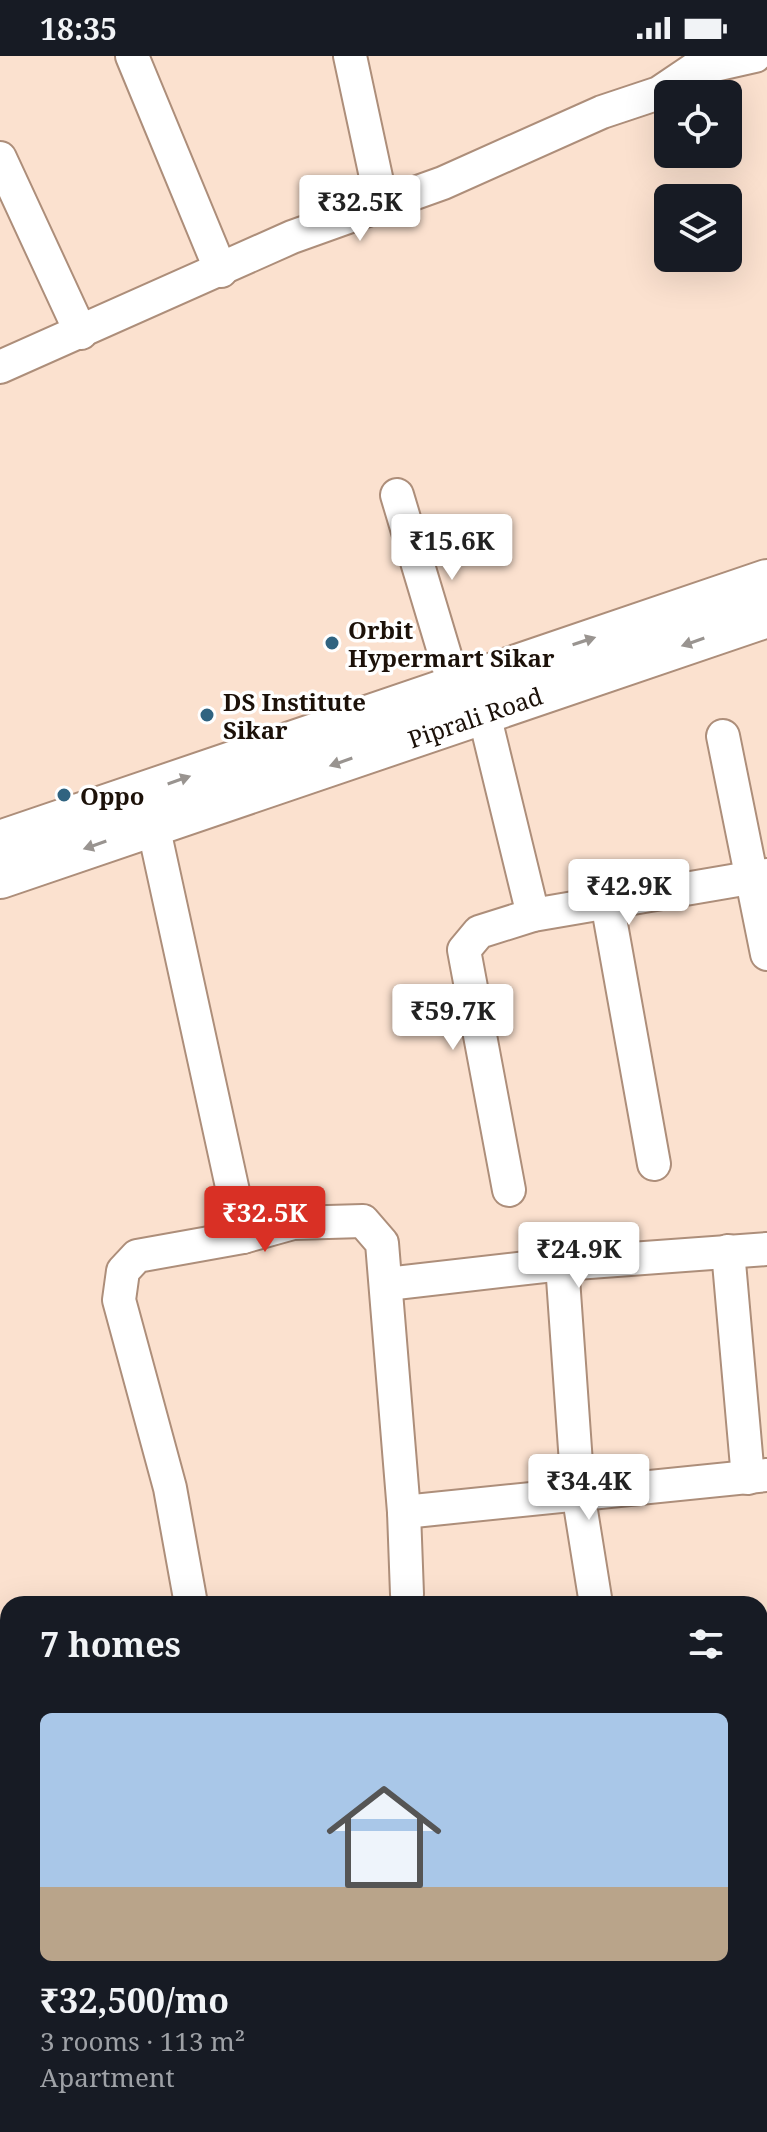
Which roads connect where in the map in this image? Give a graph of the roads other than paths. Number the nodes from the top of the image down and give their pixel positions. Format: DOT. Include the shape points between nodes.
graph roads {
  1 [pos="132,56"];
  2 [pos="350,56"];
  3 [pos="755,56"];
  4 [pos="692,63"];
  5 [pos="0,158"];
  6 [pos="382,205"];
  7 [pos="221,271"];
  8 [pos="81,333"];
  9 [pos="0,367"];
  10 [pos="397,495"];
  11 [pos="767,581"];
  12 [pos="767,616"];
  13 [pos="454,685"];
  14 [pos="484,714"];
  15 [pos="723,736"];
  16 [pos="153,825"];
  17 [pos="0,842"];
  18 [pos="759,876"];
  19 [pos="0,877"];
  20 [pos="607,902"];
  21 [pos="533,915"];
  22 [pos="767,954"];
  23 [pos="654,1164"];
  24 [pos="509,1190"];
  25 [pos="243,1237"];
  26 [pos="767,1249"];
  27 [pos="728,1251"];
  28 [pos="562,1264"];
  29 [pos="387,1284"];
  30 [pos="758,1476"];
  31 [pos="578,1495"];
  32 [pos="404,1512"];
  33 [pos="407,1594"];
  34 [pos="190,1596"];
  35 [pos="594,1596"];
  1 -- 7 [label="street"];
  2 -- 6 [label="street"];
  3 -- 4 [label="street"];
  4 -- 6 [label="street" via="659,93"];
  5 -- 8 [label="street"];
  6 -- 7 [label="street" via="292,237"];
  7 -- 8 [label="street"];
  8 -- 9 [label="street"];
  10 -- 13 [label="street"];
  13 -- 11 [label="main road, one-way"];
  12 -- 14 [label="main road, Piprali Road, one-way"];
  17 -- 13 [label="main road, one-way"];
  14 -- 16 [label="main road, Piprali Road, one-way"];
  14 -- 21 [label="street"];
  15 -- 18 [label="street"];
  16 -- 19 [label="main road, Piprali Road, one-way"];
  16 -- 25 [label="street"];
  18 -- 20 [label="street"];
  18 -- 22 [label="street"];
  20 -- 21 [label="street"];
  20 -- 23 [label="street"];
  21 -- 24 [label="street" via="479,932 464,950"];
  25 -- 29 [label="street" via="293,1223 363,1221 382,1243"];
  25 -- 34 [label="street" via="137,1256 123,1271 119,1300 170,1488"];
  26 -- 27 [label="street"];
  27 -- 28 [label="street"];
  27 -- 30 [label="street"];
  28 -- 29 [label="street"];
  28 -- 31 [label="street"];
  29 -- 32 [label="street"];
  30 -- 31 [label="street"];
  31 -- 32 [label="street"];
  31 -- 35 [label="street"];
  32 -- 33 [label="street"];
}
